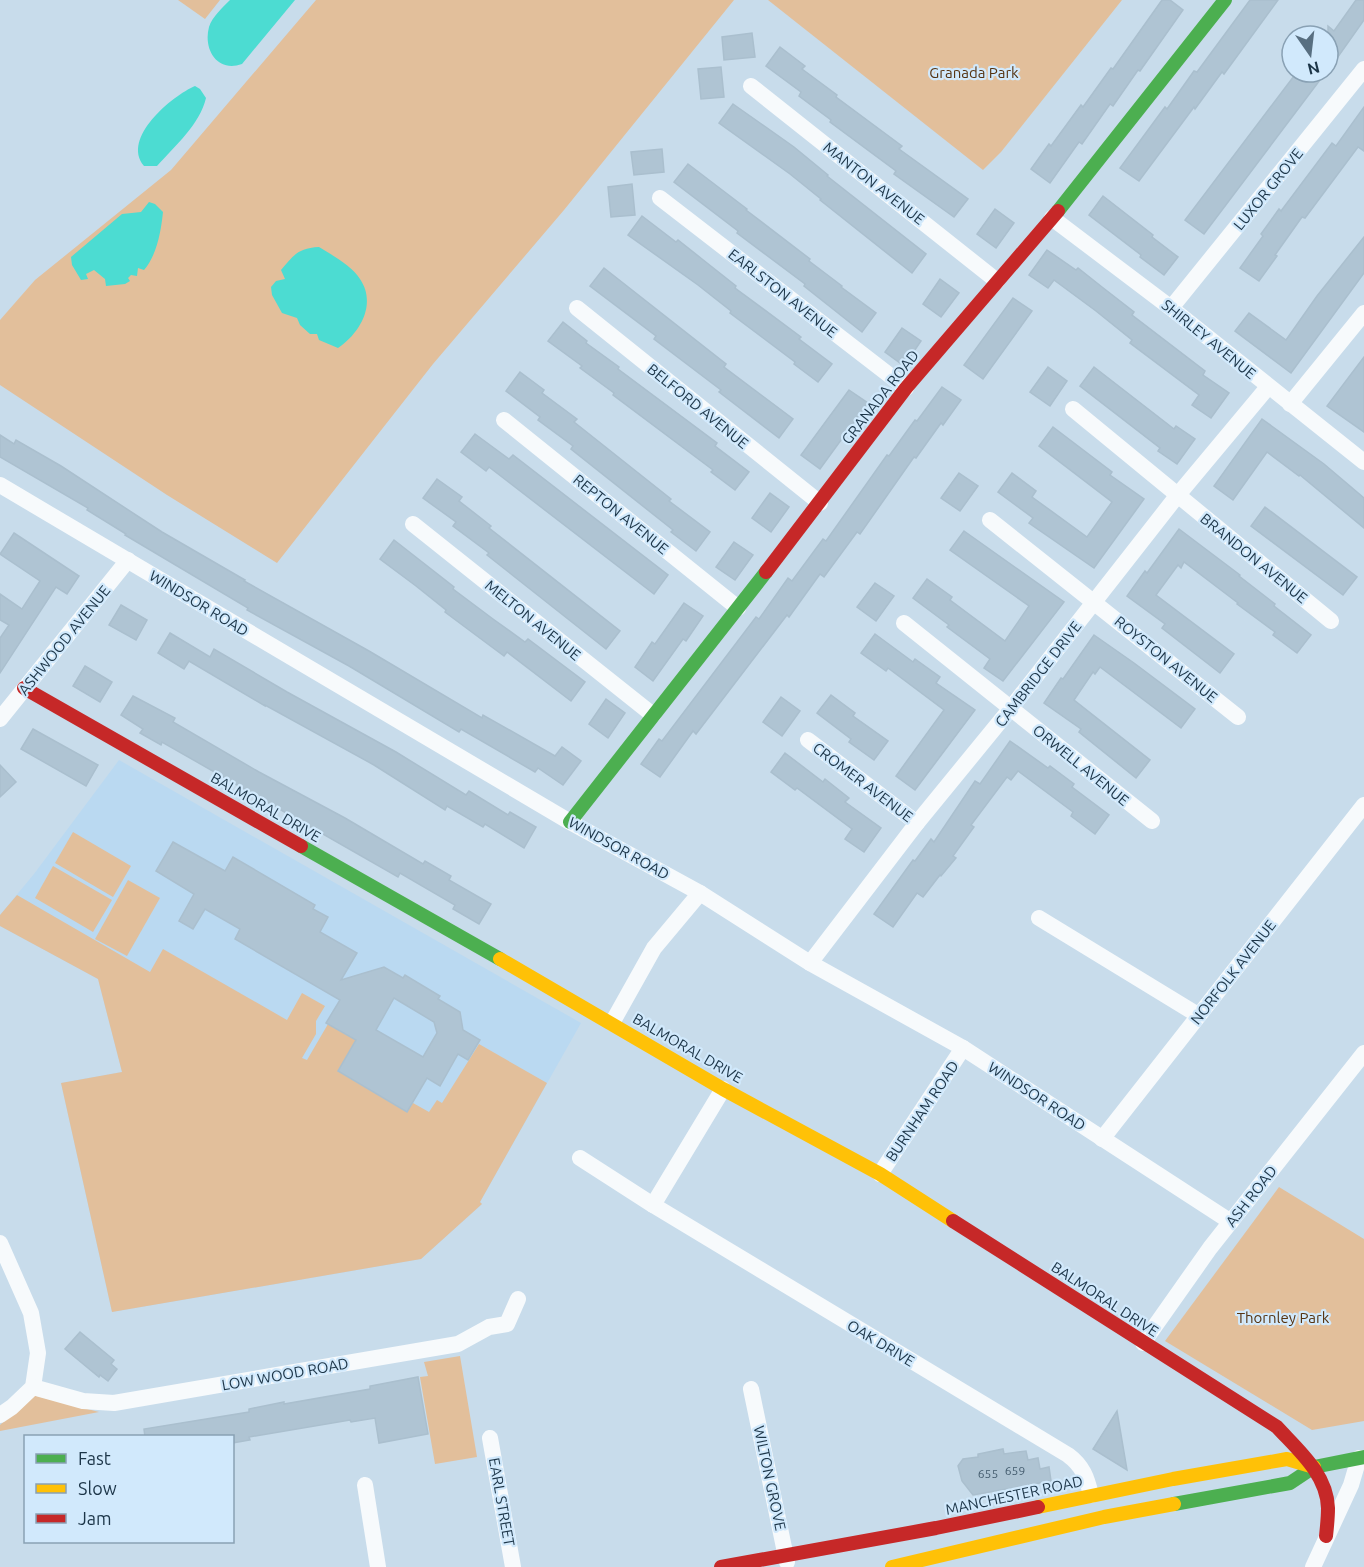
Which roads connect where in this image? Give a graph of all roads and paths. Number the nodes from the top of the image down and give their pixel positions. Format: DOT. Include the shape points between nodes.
graph roads {
  1 [pos="1225,0"];
  2 [pos="1364,69"];
  3 [pos="751,86"];
  4 [pos="660,198"];
  5 [pos="1052,218"];
  6 [pos="997,281"];
  7 [pos="577,308"];
  8 [pos="1171,308"];
  9 [pos="1364,313"];
  10 [pos="1268,387"];
  11 [pos="906,388"];
  12 [pos="1290,404"];
  13 [pos="1073,409"];
  14 [pos="504,420"];
  15 [pos="1364,462"];
  16 [pos="0,485"];
  17 [pos="1177,496"];
  18 [pos="820,503"];
  19 [pos="990,520"];
  20 [pos="413,524"];
  21 [pos="128,560"];
  22 [pos="1095,602"];
  23 [pos="738,608"];
  24 [pos="1331,621"];
  25 [pos="904,623"];
  26 [pos="24,688"];
  27 [pos="1011,708"];
  28 [pos="652,715"];
  29 [pos="1238,717"];
  30 [pos="0,719"];
  31 [pos="808,740"];
  32 [pos="1364,805"];
  33 [pos="1152,821"];
  34 [pos="570,822"];
  35 [pos="917,823"];
  36 [pos="700,893"];
  37 [pos="1039,918"];
  38 [pos="810,963"];
  39 [pos="1198,1015"];
  40 [pos="612,1023"];
  41 [pos="963,1048"];
  42 [pos="1364,1053"];
  43 [pos="723,1089"];
  44 [pos="1102,1139"];
  45 [pos="580,1158"];
  46 [pos="880,1174"];
  47 [pos="653,1205"];
  48 [pos="1231,1222"];
  49 [pos="0,1243"];
  50 [pos="518,1299"];
  51 [pos="1143,1343"];
  52 [pos="33,1387"];
  53 [pos="751,1389"];
  54 [pos="0,1415"];
  55 [pos="490,1438"];
  56 [pos="1361,1458"];
  57 [pos="1314,1467"];
  58 [pos="365,1485"];
  59 [pos="1090,1496"];
  60 [pos="1326,1536"];
  61 [pos="787,1561"];
  62 [pos="378,1567"];
  63 [pos="513,1567"];
  64 [pos="721,1567"];
  65 [pos="892,1567"];
  66 [pos="1313,1567"];
  1 -- 5 [label="main road, GRANADA ROAD"];
  2 -- 8 [label="street, LUXOR GROVE"];
  3 -- 6 [label="street, MANTON AVENUE"];
  4 -- 11 [label="street, EARLSTON AVENUE"];
  5 -- 6 [label="main road, GRANADA ROAD"];
  5 -- 8 [label="street, SHIRLEY AVENUE"];
  6 -- 11 [label="main road, GRANADA ROAD"];
  7 -- 18 [label="street, BELFORD AVENUE"];
  8 -- 10 [label="street, SHIRLEY AVENUE"];
  9 -- 12 [label="street"];
  10 -- 12 [label="street, SHIRLEY AVENUE"];
  10 -- 17 [label="street, CAMBRIDGE DRIVE"];
  11 -- 18 [label="main road, GRANADA ROAD"];
  12 -- 15 [label="street, SHIRLEY AVENUE"];
  13 -- 17 [label="street, BRANDON AVENUE"];
  14 -- 23 [label="street, REPTON AVENUE"];
  16 -- 21 [label="street, WINDSOR ROAD"];
  17 -- 22 [label="street, CAMBRIDGE DRIVE"];
  17 -- 24 [label="street, BRANDON AVENUE"];
  18 -- 23 [label="main road, GRANADA ROAD"];
  19 -- 22 [label="street, ROYSTON AVENUE"];
  20 -- 28 [label="street, MELTON AVENUE"];
  21 -- 26 [label="street, ASHWOOD AVENUE"];
  21 -- 34 [label="street, WINDSOR ROAD"];
  22 -- 27 [label="street, CAMBRIDGE DRIVE"];
  22 -- 29 [label="street, ROYSTON AVENUE"];
  23 -- 28 [label="main road, GRANADA ROAD"];
  25 -- 27 [label="street, ORWELL AVENUE"];
  26 -- 30 [label="street, ASHWOOD AVENUE"];
  26 -- 40 [label="main road, BALMORAL DRIVE"];
  27 -- 33 [label="street, ORWELL AVENUE"];
  27 -- 35 [label="street, CAMBRIDGE DRIVE"];
  28 -- 34 [label="main road, GRANADA ROAD"];
  31 -- 35 [label="street, CROMER AVENUE"];
  32 -- 39 [label="street, NORFOLK AVENUE"];
  34 -- 36 [label="street, WINDSOR ROAD"];
  35 -- 38 [label="street, CAMBRIDGE DRIVE"];
  36 -- 38 [label="street, WINDSOR ROAD"];
  36 -- 40 [label="street" via="654,948"];
  37 -- 39 [label="street"];
  38 -- 41 [label="street, WINDSOR ROAD"];
  39 -- 44 [label="street, NORFOLK AVENUE"];
  40 -- 43 [label="main road, BALMORAL DRIVE"];
  41 -- 44 [label="street, WINDSOR ROAD"];
  41 -- 46 [label="street, BURNHAM ROAD"];
  42 -- 48 [label="street, ASH ROAD"];
  43 -- 46 [label="main road, BALMORAL DRIVE"];
  43 -- 47 [label="street"];
  44 -- 48 [label="street, WINDSOR ROAD"];
  45 -- 47 [label="street, OAK DRIVE"];
  46 -- 51 [label="main road, BALMORAL DRIVE"];
  47 -- 59 [label="street, OAK DRIVE" via="1068,1455 1087,1478"];
  48 -- 51 [label="street, ASH ROAD"];
  49 -- 52 [label="street" via="31,1313 38,1353"];
  50 -- 52 [label="street, LOW WOOD ROAD" via="507,1324 489,1327 458,1344 114,1403 83,1401"];
  51 -- 57 [label="main road, BALMORAL DRIVE" via="1277,1427"];
  52 -- 54 [label="street"];
  53 -- 61 [label="street, WILTON GROVE"];
  55 -- 63 [label="street, EARL STREET"];
  56 -- 57 [label="main road, MANCHESTER ROAD"];
  56 -- 60 [label="street"];
  57 -- 59 [label="main road, MANCHESTER ROAD" via="1287,1459"];
  57 -- 60 [label="main road" via="1328,1506"];
  57 -- 65 [label="main road, MANCHESTER ROAD" via="1290,1483 1104,1517"];
  58 -- 62 [label="street"];
  59 -- 61 [label="main road, MANCHESTER ROAD"];
  60 -- 66 [label="street"];
  61 -- 64 [label="main road, MANCHESTER ROAD"];
}
